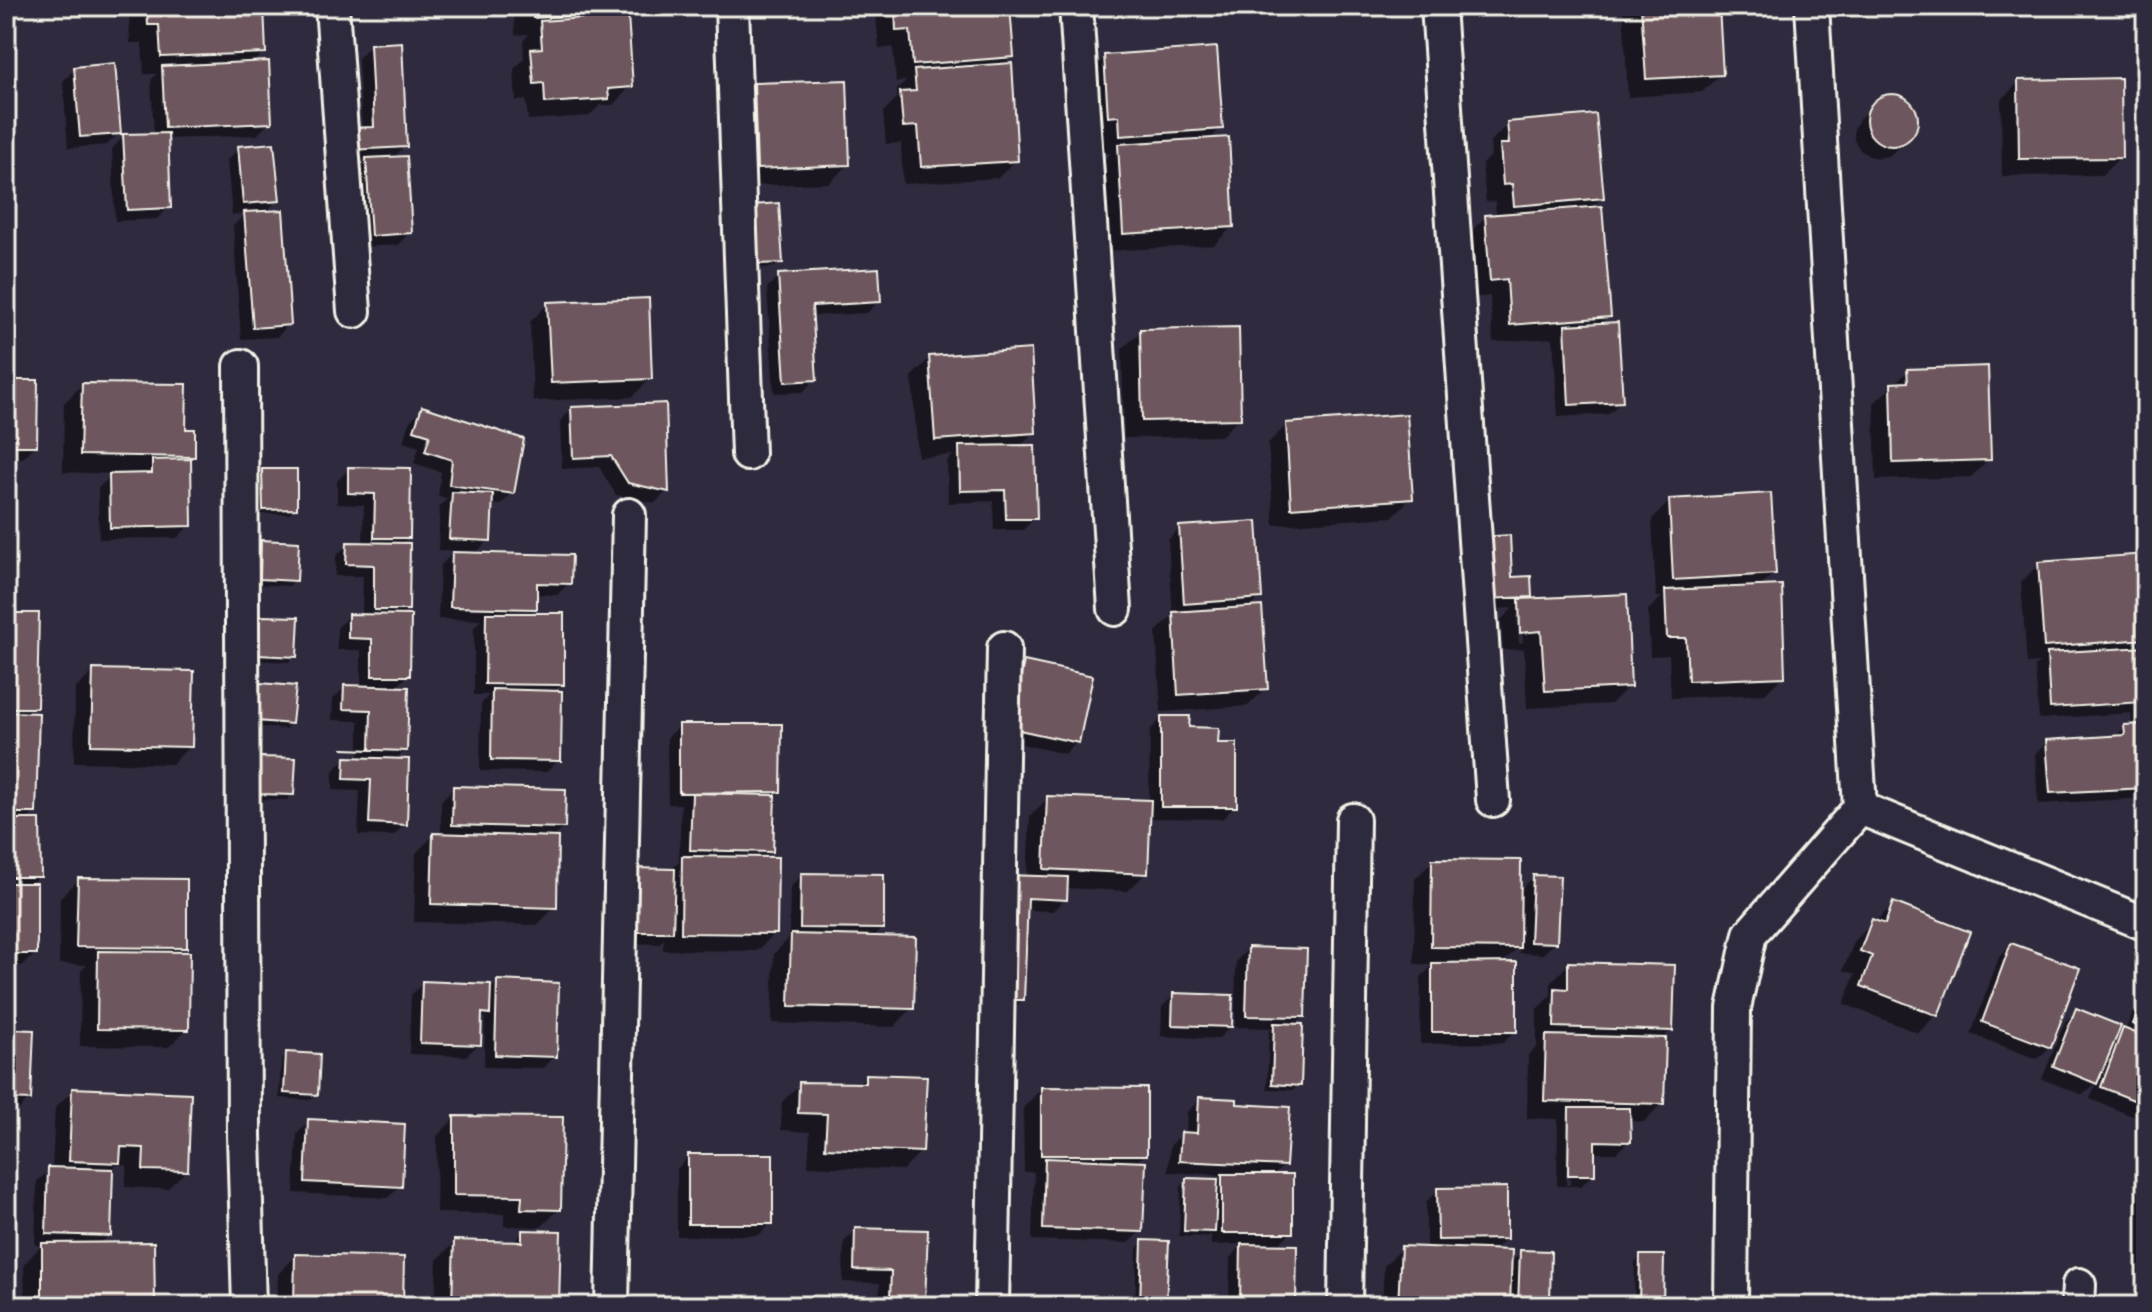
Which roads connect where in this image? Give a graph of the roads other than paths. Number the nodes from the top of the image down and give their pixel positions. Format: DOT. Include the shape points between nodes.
graph roads {
  1 [pos="332,6"];
  2 [pos="732,6"];
  3 [pos="1076,6"];
  4 [pos="1438,6"];
  5 [pos="1812,6"];
  6 [pos="354,311"];
  7 [pos="241,366"];
  8 [pos="748,454"];
  9 [pos="629,515"];
  10 [pos="1115,609"];
  11 [pos="1004,648"];
  12 [pos="1493,800"];
  13 [pos="1860,808"];
  14 [pos="1353,820"];
  15 [pos="2146,924"];
  16 [pos="249,1306"];
  17 [pos="612,1306"];
  18 [pos="992,1306"];
  19 [pos="1345,1306"];
  20 [pos="1731,1306"];
  1 -- 6 [label="street"];
  2 -- 8 [label="street"];
  3 -- 10 [label="street"];
  4 -- 12 [label="street"];
  5 -- 13 [label="street"];
  7 -- 16 [label="street"];
  9 -- 17 [label="street"];
  11 -- 18 [label="street"];
  13 -- 15 [label="street"];
  13 -- 20 [label="street" via="1750,934 1734,1008"];
  14 -- 19 [label="street"];
}
